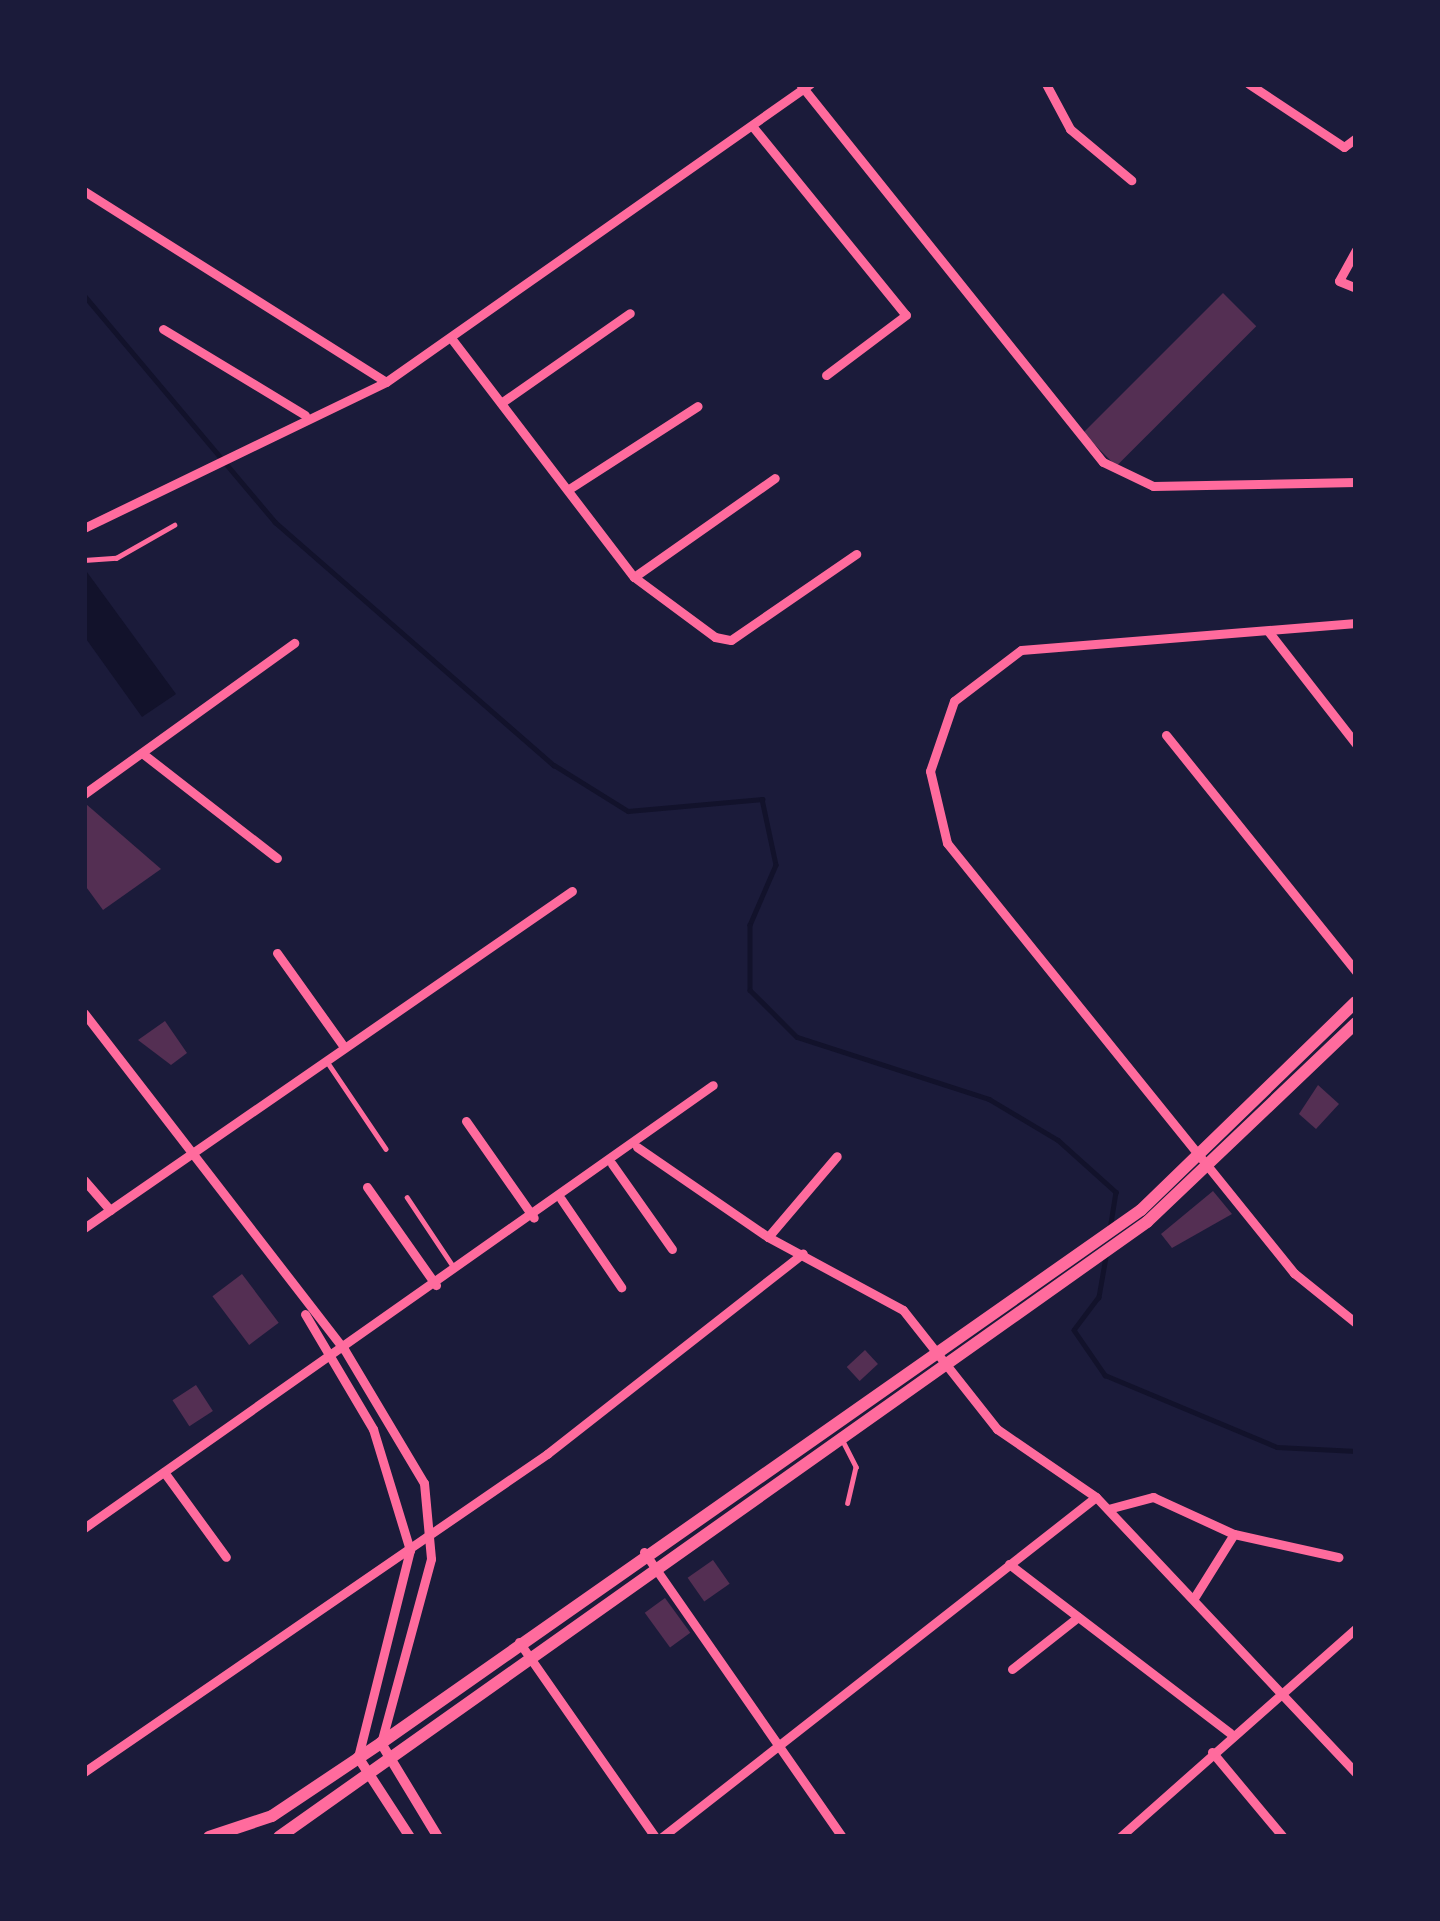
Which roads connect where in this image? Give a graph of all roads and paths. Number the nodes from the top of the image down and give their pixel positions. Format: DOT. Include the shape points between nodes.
graph roads {
  1 [pos="1046,84"];
  2 [pos="1249,84"];
  3 [pos="805,86"];
  4 [pos="753,127"];
  5 [pos="1356,138"];
  6 [pos="1131,179"];
  7 [pos="84,191"];
  8 [pos="1356,250"];
  9 [pos="1356,288"];
  10 [pos="630,313"];
  11 [pos="163,329"];
  12 [pos="451,338"];
  13 [pos="826,375"];
  14 [pos="386,382"];
  15 [pos="501,403"];
  16 [pos="698,406"];
  17 [pos="305,416"];
  18 [pos="776,478"];
  19 [pos="1356,482"];
  20 [pos="569,489"];
  21 [pos="174,525"];
  22 [pos="84,528"];
  23 [pos="856,554"];
  24 [pos="84,560"];
  25 [pos="634,577"];
  26 [pos="1356,623"];
  27 [pos="1268,631"];
  28 [pos="293,643"];
  29 [pos="1166,735"];
  30 [pos="1356,744"];
  31 [pos="142,753"];
  32 [pos="84,794"];
  33 [pos="277,858"];
  34 [pos="572,891"];
  35 [pos="277,953"];
  36 [pos="1356,971"];
  37 [pos="1356,1002"];
  38 [pos="84,1013"];
  39 [pos="1356,1023"];
  40 [pos="344,1046"];
  41 [pos="326,1060"];
  42 [pos="713,1085"];
  43 [pos="466,1121"];
  44 [pos="637,1147"];
  45 [pos="386,1149"];
  46 [pos="189,1155"];
  47 [pos="837,1156"];
  48 [pos="1210,1161"];
  49 [pos="612,1164"];
  50 [pos="84,1180"];
  51 [pos="367,1187"];
  52 [pos="407,1197"];
  53 [pos="561,1199"];
  54 [pos="110,1210"];
  55 [pos="534,1218"];
  56 [pos="84,1228"];
  57 [pos="768,1237"];
  58 [pos="672,1249"];
  59 [pos="803,1253"];
  60 [pos="456,1271"];
  61 [pos="1061,1274"];
  62 [pos="436,1285"];
  63 [pos="621,1287"];
  64 [pos="303,1309"];
  65 [pos="1356,1323"];
  66 [pos="939,1348"];
  67 [pos="344,1349"];
  68 [pos="326,1360"];
  69 [pos="951,1366"];
  70 [pos="844,1443"];
  71 [pos="164,1472"];
  72 [pos="1096,1497"];
  73 [pos="848,1503"];
  74 [pos="1108,1508"];
  75 [pos="84,1528"];
  76 [pos="1234,1534"];
  77 [pos="433,1535"];
  78 [pos="410,1550"];
  79 [pos="644,1552"];
  80 [pos="226,1557"];
  81 [pos="1338,1557"];
  82 [pos="1009,1564"];
  83 [pos="658,1573"];
  84 [pos="1194,1598"];
  85 [pos="1078,1617"];
  86 [pos="1356,1628"];
  87 [pos="519,1642"];
  88 [pos="532,1661"];
  89 [pos="1012,1669"];
  90 [pos="1279,1686"];
  91 [pos="1231,1733"];
  92 [pos="380,1743"];
  93 [pos="780,1746"];
  94 [pos="1212,1752"];
  95 [pos="358,1757"];
  96 [pos="391,1767"];
  97 [pos="84,1772"];
  98 [pos="1356,1773"];
  99 [pos="370,1780"];
  100 [pos="209,1837"];
  101 [pos="279,1837"];
  102 [pos="410,1837"];
  103 [pos="438,1837"];
  104 [pos="658,1837"];
  105 [pos="842,1837"];
  106 [pos="1120,1837"];
  107 [pos="1282,1837"];
  1 -- 6 [label="street" via="1070,129"];
  2 -- 5 [label="street" via="1344,147"];
  3 -- 4 [label="street"];
  3 -- 19 [label="street" via="1103,461 1153,486"];
  4 -- 12 [label="street"];
  4 -- 13 [label="street" via="906,315"];
  7 -- 14 [label="street"];
  8 -- 9 [label="street" via="1339,280"];
  10 -- 15 [label="street"];
  11 -- 17 [label="street"];
  12 -- 14 [label="street"];
  12 -- 15 [label="street"];
  14 -- 17 [label="street"];
  15 -- 20 [label="street"];
  16 -- 20 [label="street"];
  17 -- 22 [label="street"];
  18 -- 25 [label="street"];
  20 -- 25 [label="street"];
  21 -- 24 [label="lane" via="116,558"];
  23 -- 25 [label="street" via="724,641"];
  26 -- 27 [label="street"];
  27 -- 30 [label="street"];
  27 -- 48 [label="street" via="1021,650 966,685 932,755 947,843"];
  28 -- 31 [label="street"];
  29 -- 36 [label="street"];
  31 -- 32 [label="street"];
  31 -- 33 [label="street"];
  34 -- 40 [label="street"];
  35 -- 40 [label="street"];
  37 -- 48 [label="main road"];
  38 -- 46 [label="street"];
  39 -- 48 [label="main road"];
  40 -- 41 [label="street"];
  41 -- 45 [label="lane"];
  41 -- 46 [label="street"];
  42 -- 44 [label="street"];
  43 -- 55 [label="street"];
  44 -- 49 [label="street"];
  44 -- 57 [label="street"];
  46 -- 54 [label="street"];
  46 -- 64 [label="street"];
  47 -- 57 [label="street"];
  48 -- 61 [label="main road"];
  48 -- 65 [label="street" via="1294,1273"];
  49 -- 53 [label="street"];
  49 -- 58 [label="street"];
  50 -- 54 [label="street"];
  51 -- 62 [label="street"];
  52 -- 60 [label="lane"];
  53 -- 55 [label="street"];
  53 -- 63 [label="street"];
  54 -- 56 [label="street"];
  55 -- 60 [label="street"];
  57 -- 59 [label="street"];
  59 -- 66 [label="street" via="903,1310"];
  59 -- 77 [label="street" via="721,1328"];
  60 -- 62 [label="street"];
  61 -- 66 [label="main road"];
  61 -- 69 [label="main road"];
  62 -- 67 [label="street"];
  64 -- 67 [label="street"];
  64 -- 68 [label="street"];
  66 -- 69 [label="street"];
  66 -- 79 [label="main road"];
  67 -- 68 [label="street"];
  67 -- 77 [label="street" via="407,1448"];
  68 -- 71 [label="street"];
  68 -- 78 [label="street" via="374,1429"];
  69 -- 70 [label="main road"];
  69 -- 72 [label="street" via="997,1429"];
  70 -- 73 [label="lane" via="856,1467"];
  70 -- 83 [label="main road"];
  71 -- 75 [label="street"];
  71 -- 80 [label="street"];
  72 -- 74 [label="street"];
  72 -- 82 [label="street"];
  74 -- 76 [label="street" via="1153,1497"];
  74 -- 84 [label="street"];
  76 -- 81 [label="street"];
  76 -- 84 [label="street"];
  77 -- 78 [label="street"];
  77 -- 92 [label="street"];
  78 -- 95 [label="street"];
  78 -- 97 [label="street"];
  79 -- 83 [label="street"];
  79 -- 87 [label="main road"];
  82 -- 85 [label="street"];
  82 -- 93 [label="street"];
  83 -- 88 [label="main road"];
  83 -- 93 [label="street"];
  84 -- 90 [label="street"];
  85 -- 89 [label="street"];
  85 -- 91 [label="street"];
  86 -- 90 [label="street"];
  87 -- 88 [label="street"];
  87 -- 92 [label="main road"];
  88 -- 96 [label="main road"];
  88 -- 104 [label="street"];
  90 -- 91 [label="street"];
  90 -- 98 [label="street"];
  91 -- 94 [label="street"];
  92 -- 95 [label="main road"];
  92 -- 96 [label="street"];
  93 -- 104 [label="street"];
  93 -- 105 [label="street"];
  94 -- 106 [label="street"];
  94 -- 107 [label="street"];
  95 -- 99 [label="street"];
  95 -- 100 [label="main road" via="272,1816"];
  96 -- 99 [label="main road"];
  96 -- 103 [label="street"];
  99 -- 101 [label="main road"];
  99 -- 102 [label="street"];
}
